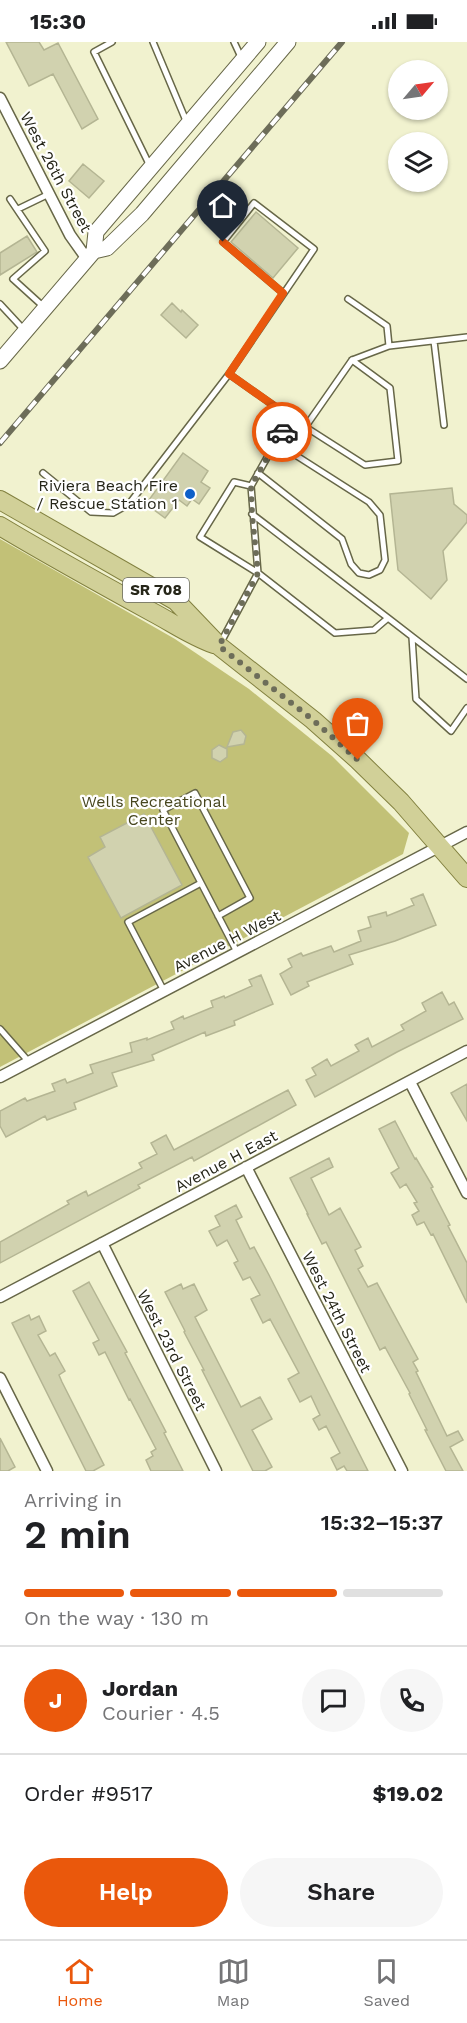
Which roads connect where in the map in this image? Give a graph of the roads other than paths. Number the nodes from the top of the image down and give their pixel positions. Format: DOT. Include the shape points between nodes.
graph roads {
  1 [pos="112,42"];
  2 [pos="153,42"];
  3 [pos="234,42"];
  4 [pos="288,42"];
  5 [pos="251,48"];
  6 [pos="0,98"];
  7 [pos="188,124"];
  8 [pos="151,168"];
  9 [pos="49,194"];
  10 [pos="9,199"];
  11 [pos="18,209"];
  12 [pos="91,255"];
  13 [pos="283,293"];
  14 [pos="348,299"];
  15 [pos="0,304"];
  16 [pos="45,308"];
  17 [pos="25,332"];
  18 [pos="467,337"];
  19 [pos="434,341"];
  20 [pos="388,346"];
  21 [pos="352,360"];
  22 [pos="0,361"];
  23 [pos="229,374"];
  24 [pos="290,417"];
  25 [pos="444,425"];
  26 [pos="306,426"];
  27 [pos="276,442"];
  28 [pos="258,472"];
  29 [pos="43,473"];
  30 [pos="251,486"];
  31 [pos="0,500"];
  32 [pos="252,514"];
  33 [pos="0,526"];
  34 [pos="258,573"];
  35 [pos="388,618"];
  36 [pos="412,637"];
  37 [pos="219,646"];
  38 [pos="467,679"];
  39 [pos="467,708"];
  40 [pos="467,832"];
  41 [pos="441,845"];
  42 [pos="467,878"];
  43 [pos="201,884"];
  44 [pos="218,916"];
  45 [pos="238,953"];
  46 [pos="164,991"];
  47 [pos="0,1029"];
  48 [pos="467,1052"];
  49 [pos="29,1062"];
  50 [pos="0,1077"];
  51 [pos="410,1082"];
  52 [pos="246,1167"];
  53 [pos="467,1193"];
  54 [pos="102,1243"];
  55 [pos="0,1297"];
  56 [pos="0,1378"];
  57 [pos="47,1471"];
  58 [pos="216,1471"];
  59 [pos="402,1471"];
  1 -- 8 [label="lane" via="94,52"];
  2 -- 7 [label="lane"];
  3 -- 5 [label="lane"];
  4 -- 12 [label="main road" via="142,214 107,248"];
  5 -- 7 [label="main road"];
  6 -- 9 [label="street, West 26th Street"];
  7 -- 8 [label="main road"];
  8 -- 12 [label="main road" via="96,232"];
  9 -- 11 [label="lane"];
  9 -- 12 [label="street, West 26th Street" via="70,235"];
  10 -- 11 [label="lane"];
  11 -- 16 [label="lane" via="45,251 14,279"];
  12 -- 16 [label="main road"];
  13 -- 13 [label="lane" via="314,249 254,203 223,242"];
  13 -- 23 [label="lane"];
  14 -- 20 [label="lane" via="387,326"];
  15 -- 17 [label="lane"];
  16 -- 17 [label="main road"];
  17 -- 22 [label="main road"];
  18 -- 19 [label="lane"];
  19 -- 20 [label="lane"];
  19 -- 25 [label="lane"];
  20 -- 21 [label="lane"];
  21 -- 26 [label="lane"];
  21 -- 26 [label="lane" via="390,388 398,461 365,465"];
  23 -- 24 [label="lane"];
  23 -- 29 [label="lane" via="129,504 112,513 92,512"];
  24 -- 26 [label="lane"];
  24 -- 27 [label="lane"];
  27 -- 28 [label="lane"];
  27 -- 28 [label="lane" via="369,502 380,515 385,560 380,570 369,575 359,573 351,564 342,539"];
  28 -- 30 [label="lane"];
  30 -- 32 [label="lane"];
  30 -- 34 [label="lane" via="234,482 200,537"];
  31 -- 37 [label="main road, SR 708" via="176,601"];
  32 -- 34 [label="lane"];
  32 -- 35 [label="lane"];
  33 -- 37 [label="main road, SR 708" via="195,637"];
  34 -- 35 [label="lane" via="335,633 374,630"];
  34 -- 37 [label="lane"];
  35 -- 36 [label="lane"];
  36 -- 38 [label="lane"];
  36 -- 39 [label="lane" via="416,699 452,731"];
  37 -- 41 [label="main road, SR 708" via="358,760"];
  40 -- 41 [label="street, Avenue H West"];
  41 -- 42 [label="main road, SR 708"];
  41 -- 45 [label="street, Avenue H West"];
  43 -- 44 [label="lane"];
  43 -- 44 [label="lane" via="163,810 195,793 250,898"];
  43 -- 46 [label="lane" via="128,922"];
  44 -- 45 [label="lane"];
  45 -- 46 [label="street, Avenue H West"];
  46 -- 49 [label="street, Avenue H West"];
  47 -- 49 [label="lane"];
  48 -- 51 [label="street, Avenue H East"];
  49 -- 50 [label="street, Avenue H West"];
  51 -- 52 [label="street, Avenue H East"];
  51 -- 53 [label="street"];
  52 -- 54 [label="street, Avenue H East"];
  52 -- 59 [label="street, West 24th Street"];
  54 -- 55 [label="street, Avenue H East"];
  54 -- 58 [label="street, West 23rd Street"];
  56 -- 57 [label="street"];
}
